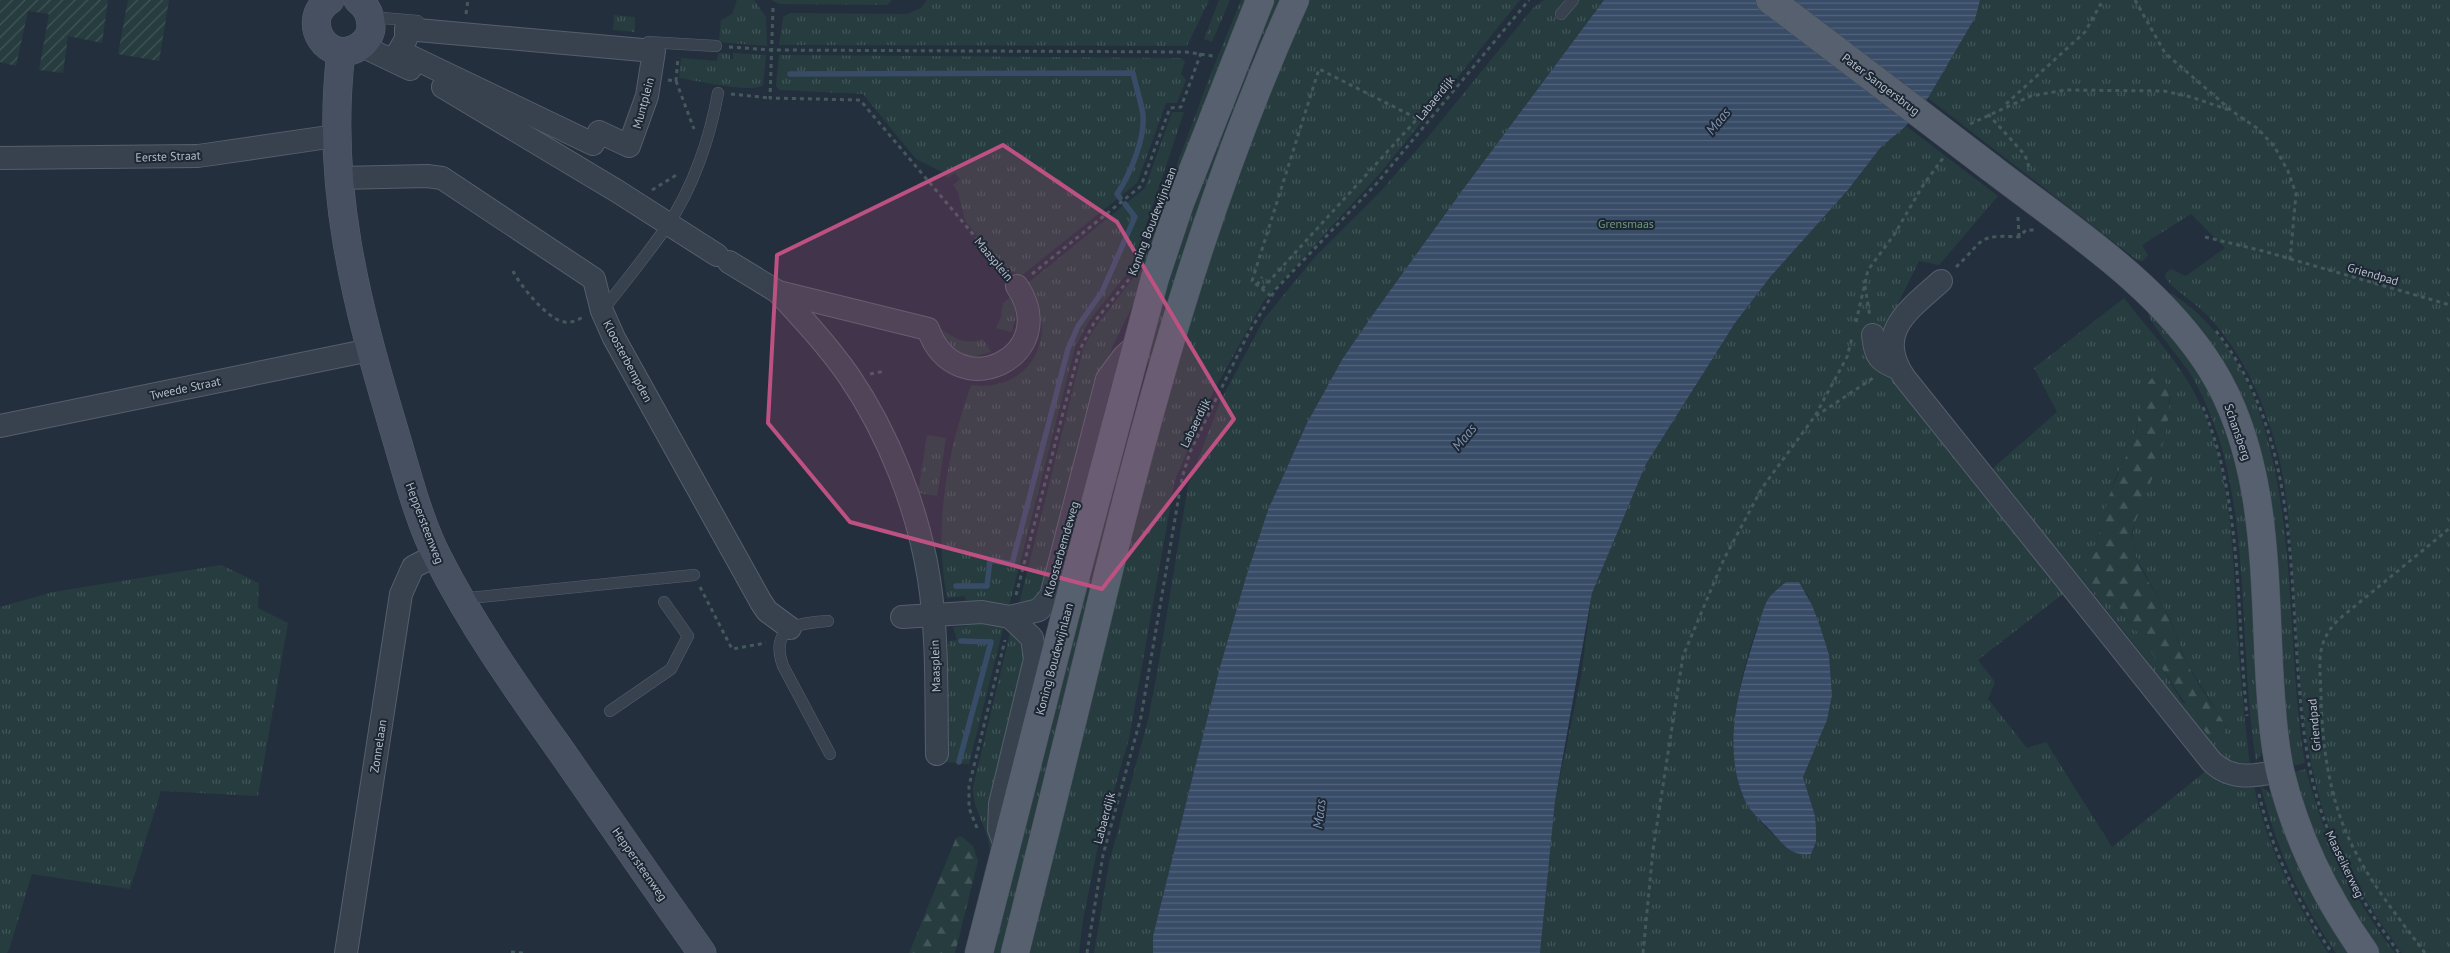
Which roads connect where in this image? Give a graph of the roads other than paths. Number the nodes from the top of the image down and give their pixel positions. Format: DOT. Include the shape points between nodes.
graph roads {
  1 [pos="330,0"];
  2 [pos="1260,0"];
  3 [pos="1295,0"];
  4 [pos="1572,0"];
  5 [pos="1770,0"];
  6 [pos="364,9"];
  7 [pos="1561,14"];
  8 [pos="406,29"];
  9 [pos="716,46"];
  10 [pos="351,49"];
  11 [pos="718,93"];
  12 [pos="336,136"];
  13 [pos="0,158"];
  14 [pos="1991,168"];
  15 [pos="339,178"];
  16 [pos="668,224"];
  17 [pos="1941,281"];
  18 [pos="1017,286"];
  19 [pos="778,292"];
  20 [pos="602,311"];
  21 [pos="1873,335"];
  22 [pos="370,350"];
  23 [pos="1127,359"];
  24 [pos="1899,370"];
  25 [pos="1157,389"];
  26 [pos="0,426"];
  27 [pos="436,555"];
  28 [pos="694,575"];
  29 [pos="1051,596"];
  30 [pos="460,599"];
  31 [pos="664,602"];
  32 [pos="1012,608"];
  33 [pos="942,615"];
  34 [pos="902,617"];
  35 [pos="828,621"];
  36 [pos="786,635"];
  37 [pos="1035,659"];
  38 [pos="610,711"];
  39 [pos="830,754"];
  40 [pos="938,754"];
  41 [pos="2280,771"];
  42 [pos="1006,848"];
  43 [pos="346,953"];
  44 [pos="702,953"];
  45 [pos="979,953"];
  46 [pos="1015,953"];
  47 [pos="2365,953"];
  1 -- 10 [label="street" via="318,13 315,24 322,42 334,50"];
  2 -- 23 [label="main road, Koning Boudewijnlaan" via="1180,202"];
  3 -- 25 [label="main road" via="1208,219"];
  4 -- 7 [label="lane"];
  5 -- 14 [label="main road, Pater Sangersbrug, bridge"];
  6 -- 9 [label="lane" via="396,18 465,27"];
  6 -- 10 [label="street, Heppersteenweg" via="371,30"];
  8 -- 8 [label="street, Muntplein" via="406,39 399,51 593,144 599,132 629,146 647,96 654,51"];
  10 -- 12 [label="street, Heppersteenweg" via="336,96"];
  10 -- 16 [label="street" via="424,76"];
  11 -- 16 [label="lane" via="698,164"];
  12 -- 13 [label="street, Eerste Straat" via="198,156"];
  12 -- 15 [label="street, Heppersteenweg"];
  14 -- 41 [label="main road, Schansberg" via="2138,284 2189,338 2223,390 2244,444 2258,507 2271,697"];
  15 -- 20 [label="street, Kloosterbempden" via="427,176 448,181 594,279"];
  15 -- 22 [label="street, Heppersteenweg" via="344,237"];
  16 -- 19 [label="street"];
  16 -- 20 [label="lane"];
  17 -- 24 [label="street" via="1908,311 1897,326 1892,352"];
  18 -- 19 [label="street" via="1029,313 1028,331 1023,343 1007,361 981,369 966,368 946,358 935,346 928,329"];
  19 -- 33 [label="street, Maasplein" via="841,365 880,433 916,519"];
  20 -- 36 [label="street, Kloosterbempden" via="761,602"];
  21 -- 24 [label="street" via="1875,352 1881,362"];
  22 -- 26 [label="street, Tweede Straat"];
  22 -- 27 [label="street, Heppersteenweg"];
  23 -- 25 [label="street" via="1152,376"];
  23 -- 29 [label="street, Kloosterbemdeweg" via="1107,379"];
  23 -- 42 [label="main road, Koning Boudewijnlaan"];
  24 -- 41 [label="street" via="2212,762 2235,776"];
  25 -- 46 [label="main road" via="1133,467"];
  27 -- 30 [label="street, Heppersteenweg"];
  27 -- 43 [label="street, Zonnelaan" via="413,567 401,594"];
  28 -- 30 [label="lane"];
  29 -- 32 [label="street, Kloosterbemdeweg" via="1039,610"];
  29 -- 37 [label="street"];
  30 -- 44 [label="street, Heppersteenweg" via="488,647 560,743"];
  31 -- 38 [label="lane" via="688,636 671,669"];
  32 -- 33 [label="street"];
  32 -- 37 [label="street" via="1032,638"];
  33 -- 34 [label="street"];
  33 -- 40 [label="street, Maasplein"];
  35 -- 36 [label="lane" via="798,624"];
  36 -- 39 [label="lane" via="780,656 783,666"];
  37 -- 42 [label="street" via="1000,804 999,829"];
  41 -- 47 [label="main road" via="2307,854 2328,895"];
  42 -- 45 [label="main road, Koning Boudewijnlaan"];
}
